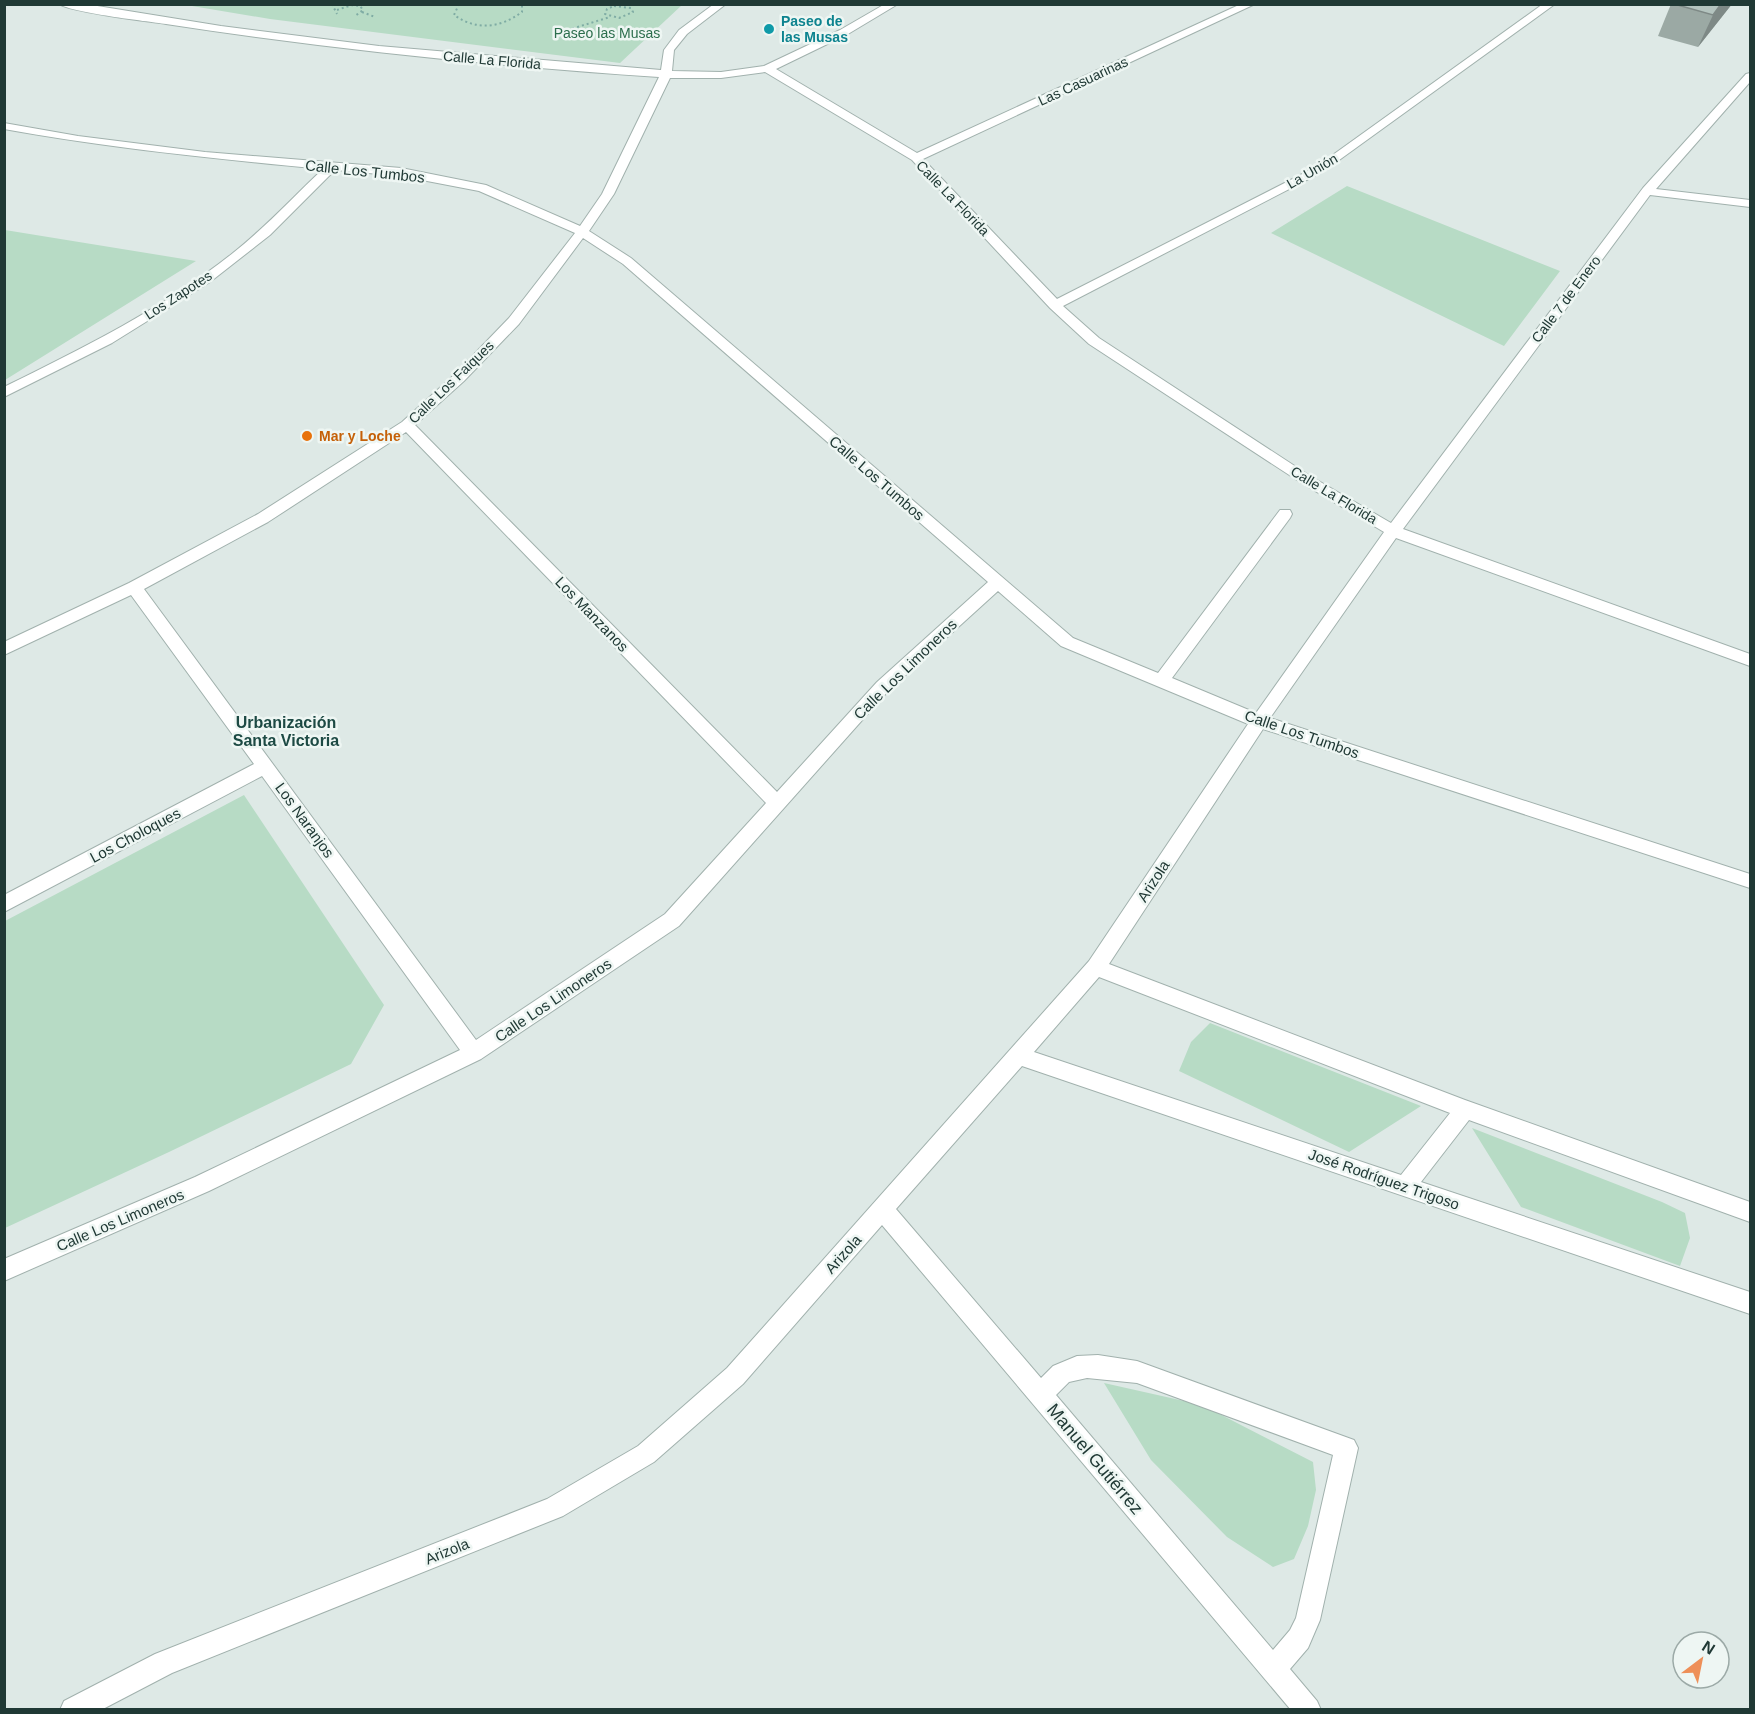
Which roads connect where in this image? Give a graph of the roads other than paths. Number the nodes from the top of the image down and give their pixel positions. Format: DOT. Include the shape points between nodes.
graph roads {
  1 [pos="64,4"];
  2 [pos="721,4"];
  3 [pos="893,4"];
  4 [pos="1250,4"];
  5 [pos="1550,4"];
  6 [pos="766,69"];
  7 [pos="666,74"];
  8 [pos="1750,76"];
  9 [pos="4,126"];
  10 [pos="916,158"];
  11 [pos="331,167"];
  12 [pos="1647,191"];
  13 [pos="1750,204"];
  14 [pos="582,232"];
  15 [pos="1054,305"];
  16 [pos="4,393"];
  17 [pos="407,425"];
  18 [pos="1286,514"];
  19 [pos="1393,531"];
  20 [pos="997,583"];
  21 [pos="134,587"];
  22 [pos="4,649"];
  23 [pos="1750,660"];
  24 [pos="1161,681"];
  25 [pos="1259,721"];
  26 [pos="265,766"];
  27 [pos="776,802"];
  28 [pos="1750,881"];
  29 [pos="4,904"];
  30 [pos="1096,968"];
  31 [pos="474,1053"];
  32 [pos="1017,1055"];
  33 [pos="1465,1109"];
  34 [pos="1405,1186"];
  35 [pos="882,1209"];
  36 [pos="1750,1212"];
  37 [pos="4,1270"];
  38 [pos="1750,1303"];
  39 [pos="1041,1395"];
  40 [pos="1274,1669"];
  41 [pos="73,1710"];
  42 [pos="1308,1710"];
  1 -- 7 [label="street, Calle La Florida" via="292,40"];
  2 -- 7 [label="street, Calle Los Faiques" via="683,32 669,50"];
  3 -- 6 [label="street"];
  4 -- 10 [label="street, Las Casuarinas"];
  5 -- 15 [label="street, La Unión" via="1320,169"];
  6 -- 7 [label="street, Calle La Florida" via="721,75"];
  6 -- 10 [label="street, Calle La Florida"];
  7 -- 14 [label="street, Calle Los Faiques" via="608,194"];
  8 -- 12 [label="street, Calle 7 de Enero"];
  9 -- 11 [label="street, Calle Los Tumbos" via="147,148"];
  10 -- 15 [label="street, Calle La Florida"];
  11 -- 14 [label="street, Calle Los Tumbos" via="401,172 482,188"];
  11 -- 16 [label="street, Los Zapotes" via="265,232 197,285 101,344"];
  12 -- 13 [label="street"];
  12 -- 19 [label="street, Calle 7 de Enero"];
  14 -- 17 [label="street, Calle Los Faiques" via="514,321"];
  14 -- 20 [label="street, Calle Los Tumbos" via="627,261"];
  15 -- 19 [label="street, Calle La Florida" via="1094,341 1305,479"];
  17 -- 21 [label="street, Calle Los Faiques" via="263,518"];
  17 -- 27 [label="street, Los Manzanos"];
  18 -- 24 [label="street"];
  19 -- 23 [label="street, Calle La Florida"];
  19 -- 25 [label="street, Arizola"];
  20 -- 24 [label="street, Calle Los Tumbos" via="1067,642"];
  20 -- 27 [label="street, Calle Los Limoneros" via="883,686"];
  21 -- 22 [label="street, Calle Los Faiques"];
  21 -- 26 [label="street, Los Naranjos"];
  24 -- 25 [label="street, Calle Los Tumbos"];
  25 -- 28 [label="street, Calle Los Tumbos"];
  25 -- 30 [label="street, Arizola"];
  26 -- 29 [label="street, Los Choloques"];
  26 -- 31 [label="street, Los Naranjos"];
  27 -- 31 [label="street, Calle Los Limoneros" via="672,921"];
  30 -- 32 [label="street, Arizola"];
  30 -- 33 [label="street"];
  31 -- 37 [label="street, Calle Los Limoneros" via="202,1184"];
  32 -- 34 [label="street, José Rodríguez Trigoso"];
  32 -- 35 [label="street, Arizola"];
  33 -- 34 [label="street"];
  33 -- 36 [label="street"];
  34 -- 38 [label="street, José Rodríguez Trigoso"];
  35 -- 39 [label="street, Manuel Gutiérrez"];
  35 -- 41 [label="street, Arizola" via="735,1376 646,1455 555,1508 164,1663"];
  39 -- 40 [label="street, Manuel Gutiérrez"];
  39 -- 40 [label="street" via="1062,1373 1090,1366 1113,1367 1137,1372 1346,1448 1308,1620 1299,1639"];
  40 -- 42 [label="street, Manuel Gutiérrez"];
}
